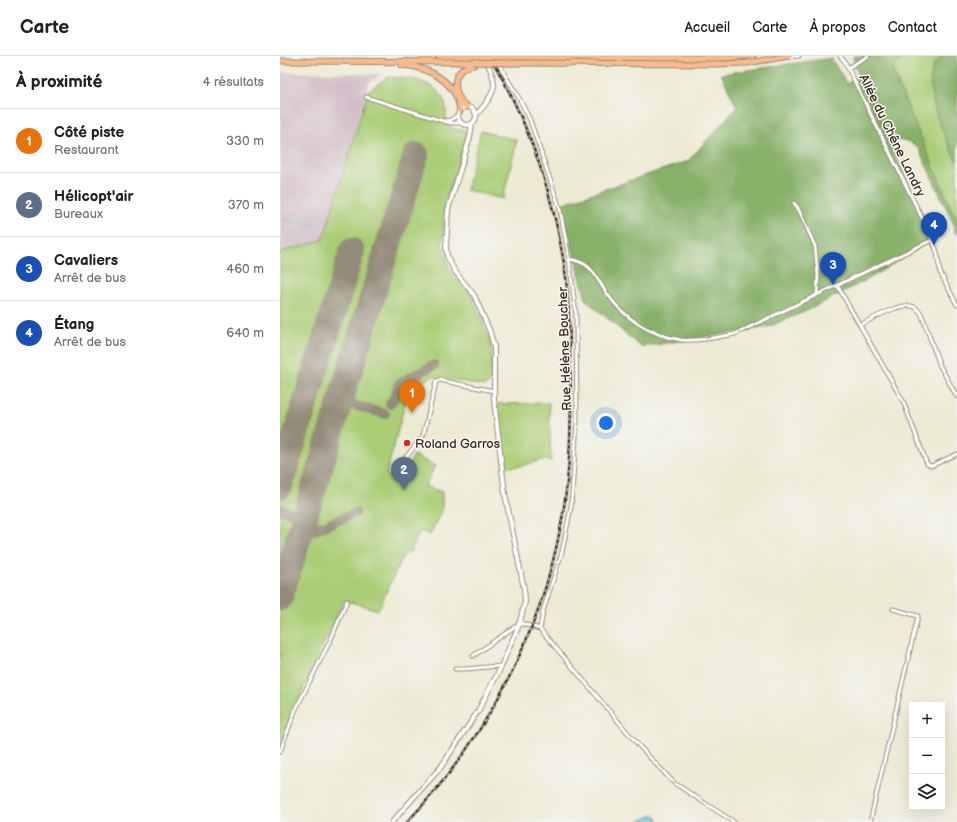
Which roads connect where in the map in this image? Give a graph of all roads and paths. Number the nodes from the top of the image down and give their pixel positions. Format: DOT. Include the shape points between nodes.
graph roads {
  1 [pos="438,56"];
  2 [pos="461,56"];
  3 [pos="473,56"];
  4 [pos="483,56"];
  5 [pos="494,56"];
  6 [pos="753,56"];
  7 [pos="788,56"];
  8 [pos="799,56"];
  9 [pos="840,56"];
  10 [pos="844,56"];
  11 [pos="868,56"];
  12 [pos="505,57"];
  13 [pos="280,61"];
  14 [pos="387,62"];
  15 [pos="845,62"];
  16 [pos="474,64"];
  17 [pos="848,68"];
  18 [pos="366,97"];
  19 [pos="485,104"];
  20 [pos="467,107"];
  21 [pos="473,109"];
  22 [pos="459,113"];
  23 [pos="476,115"];
  24 [pos="443,121"];
  25 [pos="472,123"];
  26 [pos="464,124"];
  27 [pos="470,133"];
  28 [pos="794,203"];
  29 [pos="932,240"];
  30 [pos="569,259"];
  31 [pos="837,285"];
  32 [pos="817,295"];
  33 [pos="955,298"];
  34 [pos="957,306"];
  35 [pos="860,325"];
  36 [pos="494,391"];
  37 [pos="957,397"];
  38 [pos="957,454"];
  39 [pos="395,475"];
  40 [pos="347,601"];
  41 [pos="893,609"];
  42 [pos="520,623"];
  43 [pos="540,629"];
  44 [pos="473,656"];
  45 [pos="502,666"];
  46 [pos="455,669"];
  47 [pos="280,752"];
  48 [pos="392,822"];
  49 [pos="734,822"];
  50 [pos="870,822"];
  1 -- 2 [label="main road"];
  2 -- 3 [label="main road"];
  3 -- 12 [label="main road, bridge"];
  4 -- 19 [label="street" via="494,81 494,90"];
  5 -- 30 [label="street, Rue Hélène Boucher" via="533,128 560,209"];
  6 -- 12 [label="main road"];
  7 -- 8 [label="street"];
  7 -- 16 [label="main road, bridge" via="747,63 720,64"];
  9 -- 15 [label="street, Allée du Chêne Landry"];
  10 -- 15 [label="street, Allée du Chêne Landry"];
  11 -- 17 [label="street"];
  13 -- 14 [label="main road"];
  14 -- 16 [label="main road"];
  14 -- 22 [label="main road" via="419,67 440,77 458,100"];
  15 -- 17 [label="street, Allée du Chêne Landry"];
  16 -- 20 [label="main road" via="461,70 456,79 456,91"];
  17 -- 29 [label="street, Allée du Chêne Landry"];
  18 -- 24 [label="street"];
  19 -- 21 [label="street"];
  19 -- 23 [label="street"];
  20 -- 21 [label="street"];
  20 -- 22 [label="street"];
  21 -- 23 [label="street"];
  22 -- 24 [label="street" via="450,120"];
  22 -- 26 [label="street" via="459,120"];
  23 -- 25 [label="street"];
  24 -- 26 [label="street"];
  25 -- 26 [label="street"];
  25 -- 27 [label="street"];
  26 -- 27 [label="street"];
  27 -- 36 [label="street" via="448,210 446,248 450,264 474,295 492,339"];
  28 -- 32 [label="street" via="815,246"];
  29 -- 31 [label="street"];
  29 -- 33 [label="street, Allée du Chêne Landry" via="940,272"];
  30 -- 32 [label="street" via="582,262 592,269 616,306 634,321 652,331 682,340 735,334"];
  30 -- 43 [label="street, Rue Hélène Boucher" via="576,314 577,422 571,507 562,552 543,611"];
  31 -- 32 [label="street"];
  31 -- 35 [label="street"];
  33 -- 34 [label="street, Allée du Chêne Landry"];
  35 -- 37 [label="street" via="897,307 915,307 921,313 940,366"];
  35 -- 38 [label="street" via="903,401 927,464 931,466"];
  36 -- 39 [label="street" via="440,380 436,382 428,421 422,436"];
  36 -- 42 [label="street" via="505,494 524,589 525,602"];
  40 -- 47 [label="street" via="331,639 294,711"];
  41 -- 50 [label="street" via="918,616"];
  42 -- 43 [label="street"];
  42 -- 44 [label="street"];
  42 -- 45 [label="street"];
  43 -- 49 [label="street" via="640,747 674,783"];
  45 -- 46 [label="street"];
  45 -- 48 [label="street" via="478,711 441,767"];
}
